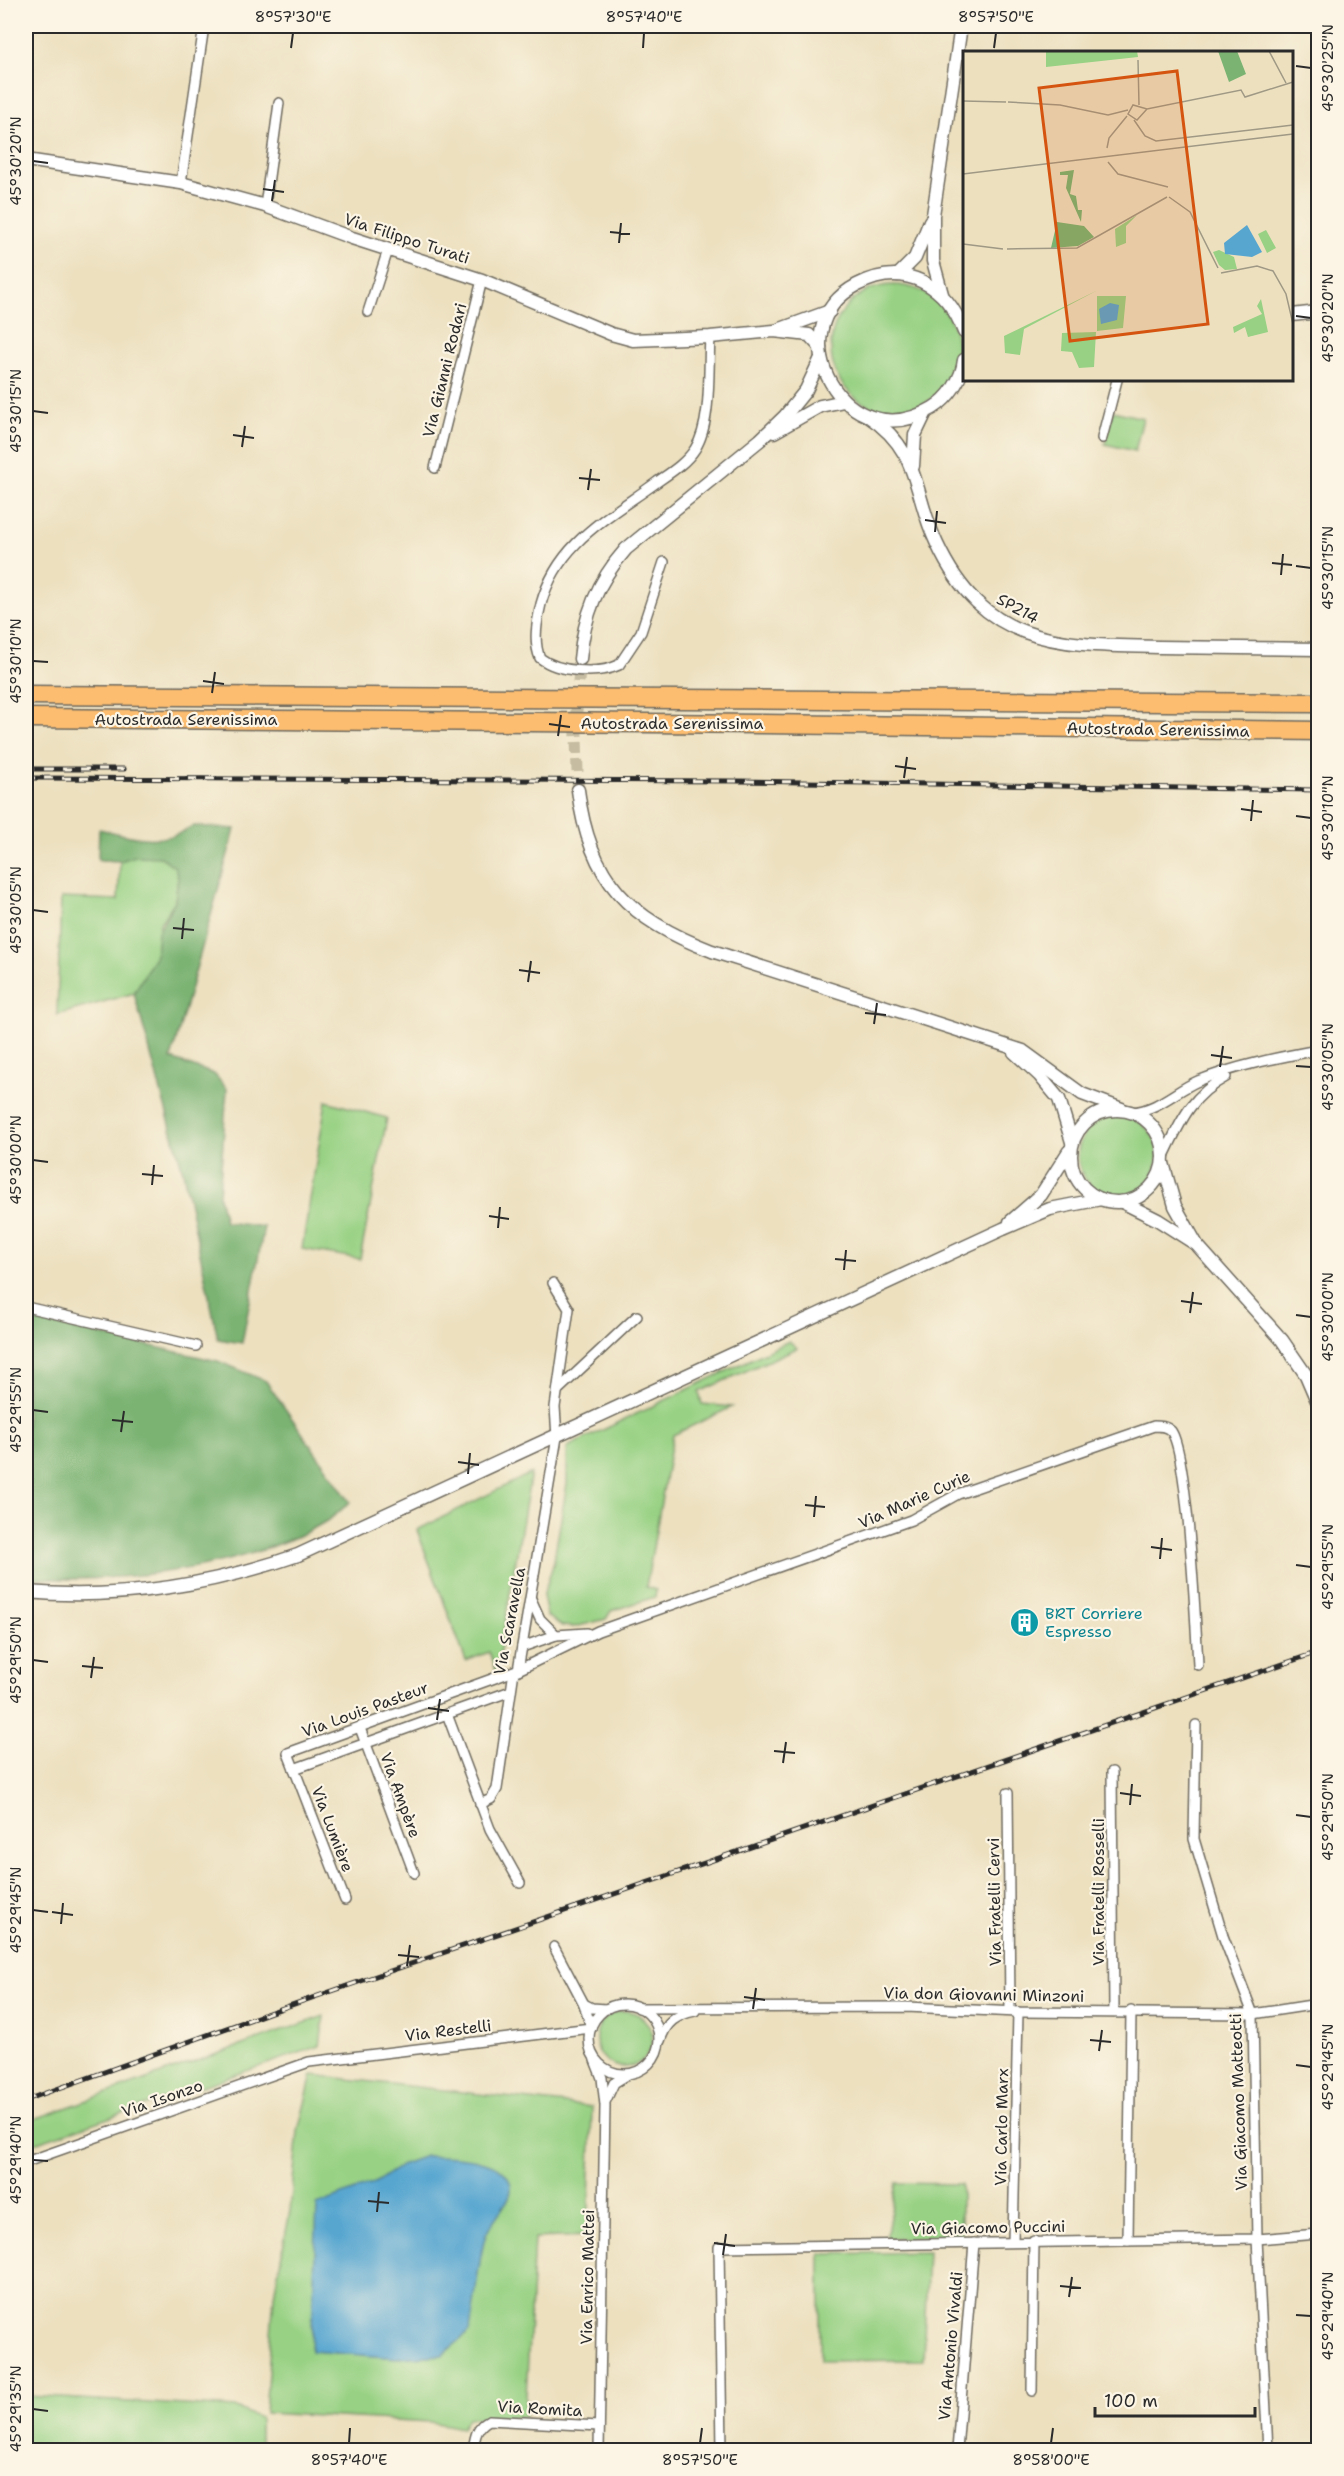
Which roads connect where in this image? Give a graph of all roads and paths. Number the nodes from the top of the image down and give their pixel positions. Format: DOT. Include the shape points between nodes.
graph roads {
  1 [pos="204,26"];
  2 [pos="961,26"];
  3 [pos="279,103"];
  4 [pos="26,160"];
  5 [pos="181,183"];
  6 [pos="265,206"];
  7 [pos="933,215"];
  8 [pos="388,250"];
  9 [pos="898,275"];
  10 [pos="482,280"];
  11 [pos="942,294"];
  12 [pos="830,311"];
  13 [pos="368,312"];
  14 [pos="1318,312"];
  15 [pos="1293,315"];
  16 [pos="962,318"];
  17 [pos="774,331"];
  18 [pos="710,337"];
  19 [pos="821,352"];
  20 [pos="963,367"];
  21 [pos="1117,381"];
  22 [pos="844,401"];
  23 [pos="926,412"];
  24 [pos="868,416"];
  25 [pos="1102,438"];
  26 [pos="760,440"];
  27 [pos="435,468"];
  28 [pos="914,473"];
  29 [pos="663,562"];
  30 [pos="1318,649"];
  31 [pos="580,659"];
  32 [pos="26,695"];
  33 [pos="1318,703"];
  34 [pos="26,718"];
  35 [pos="1318,731"];
  36 [pos="578,790"];
  37 [pos="1010,1047"];
  38 [pos="1318,1050"];
  39 [pos="1241,1069"];
  40 [pos="1127,1111"];
  41 [pos="1071,1145"];
  42 [pos="1163,1160"];
  43 [pos="1101,1199"];
  44 [pos="1122,1202"];
  45 [pos="1003,1229"];
  46 [pos="1197,1245"];
  47 [pos="553,1283"];
  48 [pos="26,1307"];
  49 [pos="637,1316"];
  50 [pos="196,1346"];
  51 [pos="558,1390"];
  52 [pos="1318,1403"];
  53 [pos="558,1437"];
  54 [pos="26,1592"];
  55 [pos="530,1598"];
  56 [pos="598,1630"];
  57 [pos="556,1635"];
  58 [pos="522,1647"];
  59 [pos="1198,1665"];
  60 [pos="516,1670"];
  61 [pos="511,1691"];
  62 [pos="446,1696"];
  63 [pos="449,1713"];
  64 [pos="1196,1725"];
  65 [pos="360,1728"];
  66 [pos="365,1743"];
  67 [pos="294,1769"];
  68 [pos="1113,1772"];
  69 [pos="1008,1793"];
  70 [pos="480,1804"];
  71 [pos="414,1873"];
  72 [pos="520,1882"];
  73 [pos="345,1900"];
  74 [pos="554,1947"];
  75 [pos="584,2004"];
  76 [pos="1318,2004"];
  77 [pos="639,2008"];
  78 [pos="715,2008"];
  79 [pos="606,2009"];
  80 [pos="1114,2011"];
  81 [pos="1131,2011"];
  82 [pos="1014,2012"];
  83 [pos="1253,2014"];
  84 [pos="591,2028"];
  85 [pos="659,2045"];
  86 [pos="596,2060"];
  87 [pos="309,2062"];
  88 [pos="630,2074"];
  89 [pos="605,2105"];
  90 [pos="26,2162"];
  91 [pos="1318,2234"];
  92 [pos="1257,2240"];
  93 [pos="1034,2241"];
  94 [pos="1128,2241"];
  95 [pos="1013,2242"];
  96 [pos="974,2243"];
  97 [pos="1032,2391"];
  98 [pos="599,2426"];
  99 [pos="724,2450"];
  100 [pos="473,2451"];
  101 [pos="598,2451"];
  102 [pos="716,2451"];
  103 [pos="957,2451"];
  104 [pos="1268,2451"];
  1 -- 5 [label="street"];
  2 -- 7 [label="street"];
  3 -- 6 [label="street"];
  4 -- 5 [label="street, Via Filippo Turati"];
  5 -- 6 [label="street, Via Filippo Turati"];
  6 -- 8 [label="street, Via Filippo Turati"];
  7 -- 9 [label="street" via="915,258"];
  7 -- 11 [label="street" via="933,261"];
  8 -- 10 [label="street, Via Filippo Turati"];
  8 -- 13 [label="street"];
  9 -- 11 [label="street" via="928,284"];
  9 -- 12 [label="street" via="859,284"];
  10 -- 18 [label="street, Via Filippo Turati" via="633,340"];
  10 -- 27 [label="street, Via Gianni Rodari"];
  11 -- 16 [label="street"];
  12 -- 17 [label="street, Via Filippo Turati"];
  12 -- 19 [label="street" via="823,328"];
  14 -- 15 [label="street"];
  17 -- 18 [label="street, Via Filippo Turati"];
  17 -- 19 [label="street, Via Filippo Turati" via="809,335"];
  18 -- 29 [label="street" via="704,415 695,449 678,467 578,540 561,558 540,610 536,639 540,658 564,668 603,669 619,665 641,632"];
  19 -- 22 [label="street" via="825,374"];
  19 -- 26 [label="street" via="801,399"];
  20 -- 23 [label="street" via="940,404"];
  21 -- 25 [label="street"];
  22 -- 24 [label="street"];
  22 -- 26 [label="street" via="820,406"];
  23 -- 24 [label="street" via="903,420"];
  23 -- 28 [label="street, SP214" via="915,435"];
  24 -- 28 [label="street, SP214" via="899,443"];
  26 -- 31 [label="street" via="614,563 586,617"];
  28 -- 30 [label="street, SP214 / SP214" via="945,562 975,601 994,617 1039,638 1063,644"];
  32 -- 33 [label="highway, Autostrada Serenissima"];
  34 -- 35 [label="highway, Autostrada Serenissima"];
  36 -- 37 [label="street" via="585,834 604,874 633,909 653,924 712,951"];
  37 -- 40 [label="street" via="1023,1051 1082,1094"];
  37 -- 41 [label="street" via="1059,1099"];
  38 -- 39 [label="street"];
  39 -- 40 [label="street" via="1198,1081 1155,1106"];
  39 -- 42 [label="street" via="1203,1092 1189,1106"];
  40 -- 41 [label="street" via="1106,1110 1091,1117 1079,1128"];
  40 -- 42 [label="street" via="1145,1119 1155,1129"];
  41 -- 43 [label="street" via="1076,1179"];
  41 -- 45 [label="street" via="1041,1195"];
  42 -- 44 [label="street" via="1149,1189"];
  42 -- 46 [label="street" via="1175,1206"];
  43 -- 44 [label="street"];
  43 -- 45 [label="street" via="1050,1209"];
  44 -- 46 [label="street"];
  45 -- 53 [label="street"];
  46 -- 52 [label="street" via="1282,1340 1306,1375"];
  47 -- 51 [label="street, Via Scaravella" via="570,1309"];
  48 -- 50 [label="street"];
  49 -- 51 [label="street"];
  51 -- 53 [label="street, Via Scaravella"];
  53 -- 54 [label="street" via="321,1545 243,1573 142,1592"];
  53 -- 55 [label="street, Via Scaravella"];
  55 -- 57 [label="street" via="540,1620"];
  55 -- 58 [label="street, Via Scaravella"];
  56 -- 57 [label="street"];
  56 -- 59 [label="street, Via Marie Curie" via="886,1530 958,1494 1163,1426 1174,1439 1182,1478"];
  56 -- 60 [label="street, Via Marie Curie"];
  57 -- 58 [label="street"];
  58 -- 60 [label="street, Via Scaravella"];
  60 -- 61 [label="street, Via Scaravella"];
  60 -- 62 [label="street, Via Louis Pasteur"];
  61 -- 63 [label="street, Via Louis Pasteur"];
  61 -- 70 [label="street, Via Scaravella" via="497,1789"];
  62 -- 63 [label="street"];
  62 -- 65 [label="street, Via Louis Pasteur"];
  63 -- 66 [label="street, Via Louis Pasteur"];
  63 -- 70 [label="street"];
  64 -- 83 [label="street, Via Giacomo Matteotti" via="1194,1839 1222,1936"];
  65 -- 66 [label="street, Via Ampère"];
  65 -- 67 [label="street, Via Louis Pasteur" via="288,1753"];
  66 -- 67 [label="street, Via Louis Pasteur"];
  66 -- 71 [label="street, Via Ampère"];
  67 -- 73 [label="street, Via Lumière"];
  68 -- 80 [label="street, Via Fratelli Rosselli"];
  69 -- 82 [label="street, Via Fratelli Cervi"];
  70 -- 72 [label="street"];
  74 -- 75 [label="street"];
  75 -- 79 [label="street"];
  75 -- 84 [label="street"];
  76 -- 83 [label="street, Via don Giovanni Minzoni"];
  77 -- 78 [label="street, Via don Giovanni Minzoni"];
  77 -- 79 [label="street" via="626,2004"];
  77 -- 85 [label="street" via="656,2025"];
  78 -- 82 [label="street, Via don Giovanni Minzoni" via="758,2005"];
  78 -- 85 [label="street, Via don Giovanni Minzoni" via="675,2017 663,2031"];
  79 -- 84 [label="street"];
  80 -- 81 [label="street, Via don Giovanni Minzoni"];
  80 -- 82 [label="street, Via don Giovanni Minzoni"];
  81 -- 83 [label="street, Via don Giovanni Minzoni"];
  81 -- 94 [label="street"];
  82 -- 95 [label="street, Via Carlo Marx"];
  83 -- 92 [label="street, Via Giacomo Matteotti"];
  84 -- 86 [label="street" via="589,2040"];
  84 -- 87 [label="street, Via Restelli"];
  85 -- 88 [label="street" via="648,2065"];
  86 -- 88 [label="street" via="609,2071"];
  86 -- 89 [label="street, Via Enrico Mattei"];
  87 -- 90 [label="street, Via Isonzo"];
  88 -- 89 [label="street, Via Enrico Mattei" via="609,2089"];
  89 -- 98 [label="street, Via Enrico Mattei"];
  91 -- 92 [label="street, Via Giacomo Puccini"];
  92 -- 94 [label="street, Via Giacomo Puccini"];
  92 -- 104 [label="street, Via Giacomo Matteotti"];
  93 -- 94 [label="street, Via Giacomo Puccini"];
  93 -- 95 [label="street, Via Giacomo Puccini"];
  93 -- 97 [label="street"];
  95 -- 96 [label="street, Via Giacomo Puccini"];
  96 -- 99 [label="street, Via Giacomo Puccini" via="719,2247"];
  96 -- 103 [label="street, Via Antonio Vivaldi"];
  98 -- 100 [label="street, Via Romita" via="489,2421 481,2424"];
  98 -- 101 [label="street, Via Enrico Mattei"];
  99 -- 102 [label="street"];
}
